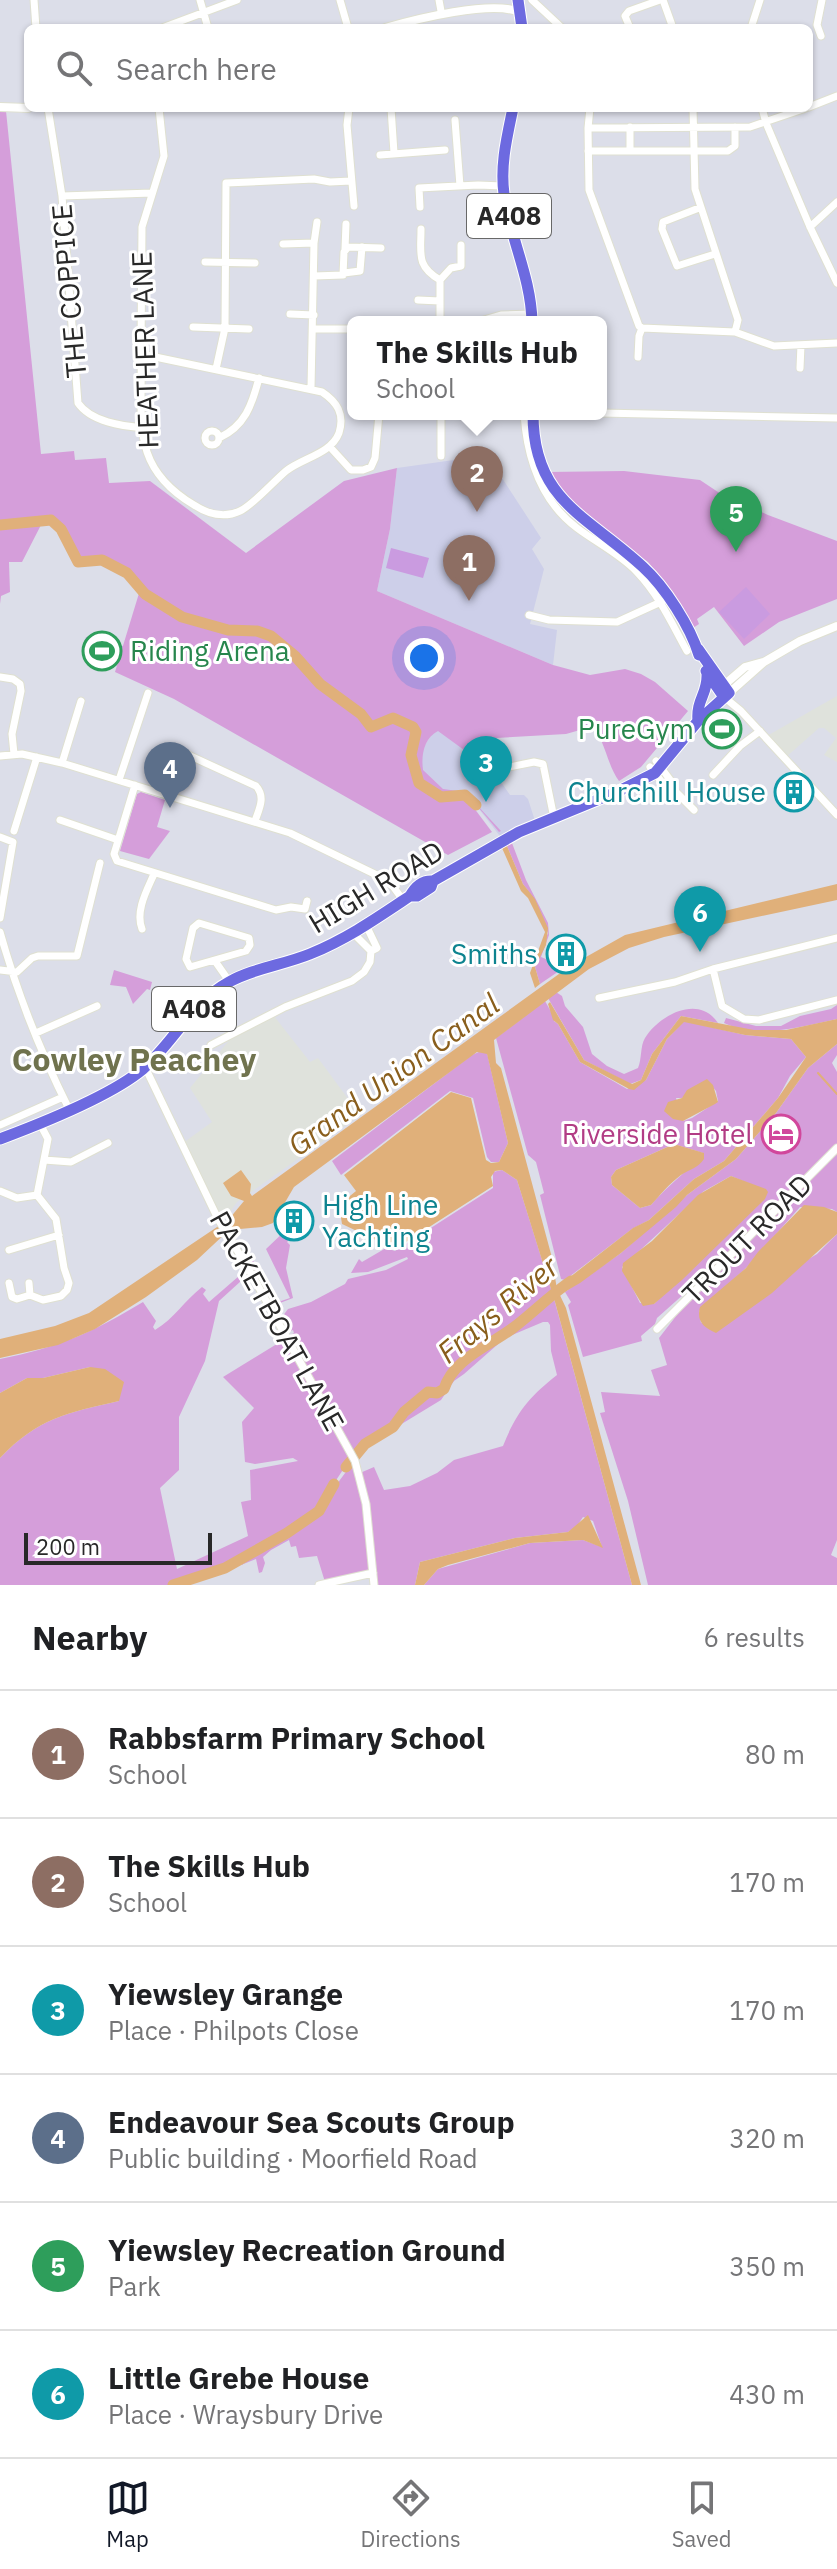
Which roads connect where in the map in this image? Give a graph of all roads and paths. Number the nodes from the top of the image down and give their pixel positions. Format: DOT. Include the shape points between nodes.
graph roads {
  1 [pos="34,0"];
  2 [pos="200,0"];
  3 [pos="237,0"];
  4 [pos="340,0"];
  5 [pos="439,0"];
  6 [pos="532,0"];
  7 [pos="662,0"];
  8 [pos="760,0"];
  9 [pos="822,0"];
  10 [pos="519,6"];
  11 [pos="441,11"];
  12 [pos="204,14"];
  13 [pos="36,24"];
  14 [pos="174,24"];
  15 [pos="207,24"];
  16 [pos="347,24"];
  17 [pos="398,24"];
  18 [pos="558,24"];
  19 [pos="628,24"];
  20 [pos="671,24"];
  21 [pos="752,24"];
  22 [pos="821,36"];
  23 [pos="837,96"];
  24 [pos="813,106"];
  25 [pos="0,107"];
  26 [pos="24,108"];
  27 [pos="49,112"];
  28 [pos="159,112"];
  29 [pos="349,112"];
  30 [pos="391,112"];
  31 [pos="512,112"];
  32 [pos="590,112"];
  33 [pos="693,112"];
  34 [pos="763,112"];
  35 [pos="797,112"];
  36 [pos="455,120"];
  37 [pos="766,123"];
  38 [pos="630,127"];
  39 [pos="693,127"];
  40 [pos="735,127"];
  41 [pos="588,128"];
  42 [pos="445,150"];
  43 [pos="588,151"];
  44 [pos="630,151"];
  45 [pos="693,151"];
  46 [pos="394,153"];
  47 [pos="380,155"];
  48 [pos="418,177"];
  49 [pos="351,181"];
  50 [pos="460,186"];
  51 [pos="503,186"];
  52 [pos="419,188"];
  53 [pos="152,193"];
  54 [pos="62,196"];
  55 [pos="837,202"];
  56 [pos="354,206"];
  57 [pos="420,207"];
  58 [pos="699,208"];
  59 [pos="317,222"];
  60 [pos="346,224"];
  61 [pos="810,227"];
  62 [pos="421,229"];
  63 [pos="314,243"];
  64 [pos="283,244"];
  65 [pos="461,245"];
  66 [pos="362,247"];
  67 [pos="381,248"];
  68 [pos="345,249"];
  69 [pos="715,254"];
  70 [pos="205,262"];
  71 [pos="226,262"];
  72 [pos="255,263"];
  73 [pos="461,266"];
  74 [pos="473,266"];
  75 [pos="344,273"];
  76 [pos="314,276"];
  77 [pos="440,280"];
  78 [pos="837,283"];
  79 [pos="418,300"];
  80 [pos="440,301"];
  81 [pos="290,314"];
  82 [pos="314,315"];
  83 [pos="440,316"];
  84 [pos="532,316"];
  85 [pos="193,327"];
  86 [pos="225,328"];
  87 [pos="642,328"];
  88 [pos="249,329"];
  89 [pos="314,329"];
  90 [pos="347,329"];
  91 [pos="735,332"];
  92 [pos="837,343"];
  93 [pos="801,345"];
  94 [pos="141,354"];
  95 [pos="638,357"];
  96 [pos="800,368"];
  97 [pos="216,369"];
  98 [pos="259,378"];
  99 [pos="311,388"];
  100 [pos="607,413"];
  101 [pos="837,418"];
  102 [pos="378,420"];
  103 [pos="441,420"];
  104 [pos="525,420"];
  105 [pos="533,420"];
  106 [pos="144,428"];
  107 [pos="219,438"];
  108 [pos="330,447"];
  109 [pos="441,456"];
  110 [pos="665,600"];
  111 [pos="529,615"];
  112 [pos="837,626"];
  113 [pos="692,650"];
  114 [pos="707,674"];
  115 [pos="0,677"];
  116 [pos="724,691"];
  117 [pos="148,693"];
  118 [pos="81,701"];
  119 [pos="698,721"];
  120 [pos="760,731"];
  121 [pos="14,754"];
  122 [pos="0,756"];
  123 [pos="37,757"];
  124 [pos="62,763"];
  125 [pos="182,764"];
  126 [pos="656,767"];
  127 [pos="499,769"];
  128 [pos="713,775"];
  129 [pos="119,780"];
  130 [pos="135,785"];
  131 [pos="694,810"];
  132 [pos="837,815"];
  133 [pos="554,818"];
  134 [pos="60,820"];
  135 [pos="255,821"];
  136 [pos="13,836"];
  137 [pos="0,837"];
  138 [pos="118,840"];
  139 [pos="100,863"];
  140 [pos="154,874"];
  141 [pos="2,894"];
  142 [pos="407,898"];
  143 [pos="305,909"];
  144 [pos="0,918"];
  145 [pos="366,925"];
  146 [pos="142,929"];
  147 [pos="0,932"];
  148 [pos="354,934"];
  149 [pos="837,938"];
  150 [pos="371,951"];
  151 [pos="215,961"];
  152 [pos="713,969"];
  153 [pos="0,970"];
  154 [pos="13,973"];
  155 [pos="229,981"];
  156 [pos="599,998"];
  157 [pos="837,1000"];
  158 [pos="97,1006"];
  159 [pos="36,1033"];
  160 [pos="211,1045"];
  161 [pos="145,1067"];
  162 [pos="63,1097"];
  163 [pos="69,1109"];
  164 [pos="39,1122"];
  165 [pos="0,1125"];
  166 [pos="0,1139"];
  167 [pos="108,1143"];
  168 [pos="837,1148"];
  169 [pos="44,1160"];
  170 [pos="0,1191"];
  171 [pos="37,1195"];
  172 [pos="59,1235"];
  173 [pos="9,1250"];
  174 [pos="9,1283"];
  175 [pos="29,1283"];
  176 [pos="33,1297"];
  177 [pos="657,1329"];
  178 [pos="373,1573"];
  179 [pos="319,1585"];
  180 [pos="374,1585"];
  1 -- 13 [label="street"];
  2 -- 12 [label="street"];
  3 -- 12 [label="street"];
  4 -- 16 [label="street"];
  5 -- 11 [label="street"];
  6 -- 18 [label="street"];
  7 -- 19 [label="street" via="629,11"];
  7 -- 20 [label="street"];
  8 -- 21 [label="street"];
  9 -- 22 [label="street" via="817,25"];
  10 -- 11 [label="street"];
  11 -- 17 [label="street"];
  12 -- 14 [label="street"];
  12 -- 15 [label="street"];
  23 -- 24 [label="street"];
  25 -- 26 [label="street"];
  27 -- 54 [label="street, THE COPPICE"];
  28 -- 53 [label="street, HEATHER LANE" via="164,156"];
  29 -- 49 [label="street"];
  30 -- 46 [label="street"];
  31 -- 51 [label="main road, A408"];
  32 -- 41 [label="street"];
  33 -- 39 [label="street"];
  34 -- 37 [label="street"];
  35 -- 37 [label="street"];
  36 -- 50 [label="street" via="461,133"];
  37 -- 40 [label="street"];
  37 -- 61 [label="street"];
  38 -- 39 [label="street"];
  38 -- 41 [label="street"];
  38 -- 44 [label="street"];
  39 -- 40 [label="street"];
  39 -- 45 [label="street"];
  40 -- 45 [label="street" via="733,149"];
  41 -- 43 [label="street"];
  42 -- 46 [label="street"];
  43 -- 44 [label="street"];
  43 -- 87 [label="street" via="589,190"];
  44 -- 45 [label="street"];
  45 -- 58 [label="street"];
  46 -- 47 [label="street"];
  48 -- 52 [label="street"];
  49 -- 56 [label="street"];
  49 -- 71 [label="street" via="226,183"];
  50 -- 51 [label="street"];
  50 -- 52 [label="street"];
  51 -- 84 [label="main road, A408" via="527,275"];
  52 -- 57 [label="street"];
  53 -- 54 [label="street"];
  53 -- 94 [label="street, HEATHER LANE" via="142,227"];
  54 -- 106 [label="street, THE COPPICE" via="78,403 96,419"];
  55 -- 61 [label="street"];
  58 -- 69 [label="street"];
  58 -- 69 [label="street" via="663,222 662,229 677,266"];
  59 -- 63 [label="street"];
  60 -- 68 [label="street"];
  61 -- 78 [label="street"];
  62 -- 77 [label="street" via="422,265"];
  63 -- 64 [label="street"];
  63 -- 76 [label="street"];
  65 -- 73 [label="street"];
  66 -- 67 [label="street"];
  66 -- 68 [label="street"];
  66 -- 75 [label="street" via="360,271"];
  68 -- 75 [label="street"];
  69 -- 91 [label="street" via="738,320"];
  70 -- 71 [label="street"];
  71 -- 72 [label="street"];
  71 -- 86 [label="street"];
  73 -- 74 [label="street"];
  73 -- 77 [label="street"];
  75 -- 76 [label="street"];
  76 -- 82 [label="street"];
  77 -- 80 [label="street"];
  79 -- 80 [label="street"];
  80 -- 83 [label="street"];
  81 -- 82 [label="street"];
  82 -- 89 [label="street"];
  85 -- 86 [label="street"];
  86 -- 88 [label="street"];
  86 -- 97 [label="street"];
  87 -- 91 [label="street"];
  87 -- 95 [label="street"];
  89 -- 90 [label="street"];
  89 -- 99 [label="street"];
  91 -- 93 [label="street" via="774,346"];
  92 -- 93 [label="street"];
  93 -- 96 [label="street"];
  94 -- 97 [label="street"];
  94 -- 106 [label="street, HEATHER LANE"];
  97 -- 98 [label="street"];
  98 -- 99 [label="street"];
  98 -- 107 [label="street" via="239,426"];
  99 -- 108 [label="street" via="332,399 341,412"];
  100 -- 101 [label="street"];
  102 -- 108 [label="street" via="371,467 351,470"];
  103 -- 109 [label="street"];
  104 -- 110 [label="street" via="530,459 554,505 579,530 628,563"];
  105 -- 110 [label="main road" via="536,452 553,488 643,566"];
  106 -- 108 [label="street, HEATHER LANE" via="148,459 158,478 204,512 225,516 242,510 291,467"];
  110 -- 111 [label="street" via="617,622"];
  110 -- 113 [label="main road"];
  112 -- 116 [label="street" via="745,667"];
  113 -- 114 [label="main road"];
  113 -- 116 [label="main road"];
  114 -- 116 [label="main road"];
  114 -- 119 [label="main road"];
  115 -- 121 [label="street" via="20,684"];
  116 -- 119 [label="main road" via="701,711"];
  116 -- 120 [label="street"];
  117 -- 129 [label="street"];
  118 -- 124 [label="street"];
  119 -- 126 [label="main road"];
  120 -- 128 [label="street"];
  120 -- 132 [label="street"];
  121 -- 122 [label="street"];
  121 -- 123 [label="street"];
  123 -- 124 [label="street"];
  123 -- 136 [label="street"];
  124 -- 129 [label="street"];
  125 -- 135 [label="street" via="188,750 256,786 262,796"];
  126 -- 131 [label="street"];
  126 -- 133 [label="main road, HIGH ROAD" via="639,780"];
  127 -- 133 [label="street" via="543,764"];
  129 -- 130 [label="street"];
  130 -- 135 [label="street"];
  130 -- 138 [label="street"];
  133 -- 142 [label="main road, HIGH ROAD" via="424,882"];
  134 -- 138 [label="street"];
  135 -- 142 [label="street" via="389,881"];
  136 -- 137 [label="street"];
  136 -- 141 [label="street"];
  138 -- 140 [label="street" via="117,861"];
  139 -- 154 [label="street" via="77,955 38,956"];
  140 -- 143 [label="street" via="276,910"];
  140 -- 146 [label="street" via="138,920"];
  141 -- 144 [label="street"];
  142 -- 145 [label="main road, HIGH ROAD / A408"];
  145 -- 148 [label="main road, HIGH ROAD / A408"];
  145 -- 150 [label="street" via="377,946"];
  147 -- 154 [label="street"];
  148 -- 150 [label="street"];
  148 -- 155 [label="main road, HIGH ROAD / A408"];
  149 -- 152 [label="street"];
  150 -- 160 [label="street" via="364,972 352,981 285,1007"];
  151 -- 151 [label="street" via="195,968 187,963 195,925 251,940 246,951"];
  151 -- 155 [label="street"];
  152 -- 156 [label="street"];
  152 -- 157 [label="street" via="722,1006 747,1020"];
  153 -- 154 [label="street"];
  154 -- 159 [label="street"];
  155 -- 161 [label="main road, HIGH ROAD / A408" via="194,1010"];
  158 -- 159 [label="street"];
  159 -- 162 [label="street"];
  161 -- 163 [label="main road, HIGH ROAD / A408"];
  161 -- 178 [label="street, PACKETBOAT LANE" via="219,1221 354,1458 366,1504"];
  162 -- 163 [label="street"];
  162 -- 165 [label="street"];
  163 -- 164 [label="main road, HIGH ROAD / A408"];
  164 -- 166 [label="main road, HIGH ROAD / A408"];
  164 -- 169 [label="street" via="48,1139"];
  167 -- 169 [label="street" via="71,1162"];
  168 -- 177 [label="street, TROUT ROAD"];
  169 -- 171 [label="street"];
  170 -- 171 [label="street" via="12,1197"];
  171 -- 172 [label="street" via="56,1219"];
  172 -- 173 [label="street"];
  172 -- 176 [label="street" via="67,1290 43,1300"];
  174 -- 176 [label="street" via="13,1298"];
  175 -- 176 [label="street"];
  178 -- 179 [label="street"];
  178 -- 180 [label="street, PACKETBOAT LANE"];
}
